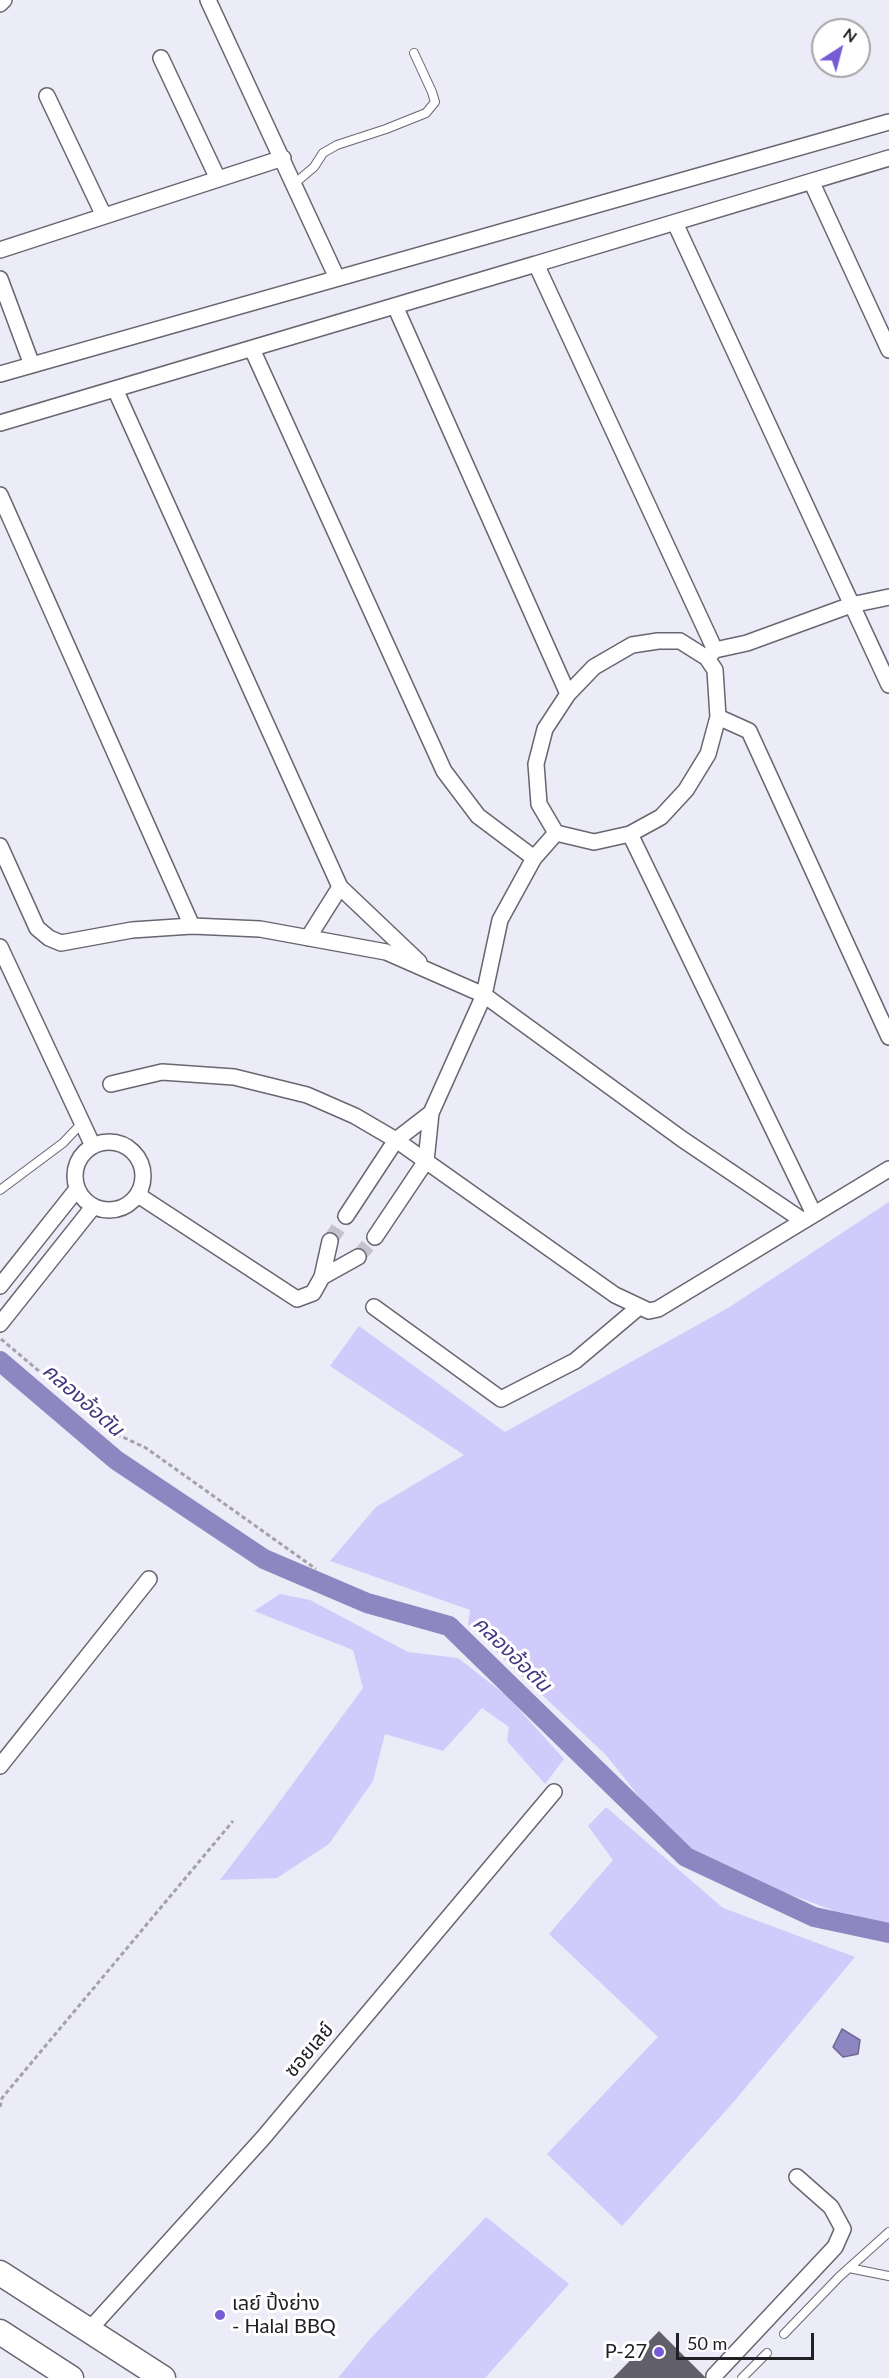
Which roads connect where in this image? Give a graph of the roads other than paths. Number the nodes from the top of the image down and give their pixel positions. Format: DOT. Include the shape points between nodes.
graph roads {
  1 [pos="4,0"];
  2 [pos="208,0"];
  3 [pos="0,4"];
  4 [pos="414,53"];
  5 [pos="161,58"];
  6 [pos="47,96"];
  7 [pos="889,122"];
  8 [pos="283,158"];
  9 [pos="889,158"];
  10 [pos="218,179"];
  11 [pos="812,183"];
  12 [pos="294,184"];
  13 [pos="104,216"];
  14 [pos="675,223"];
  15 [pos="0,250"];
  16 [pos="536,264"];
  17 [pos="337,278"];
  18 [pos="0,279"];
  19 [pos="395,306"];
  20 [pos="252,349"];
  21 [pos="889,350"];
  22 [pos="32,365"];
  23 [pos="0,373"];
  24 [pos="115,389"];
  25 [pos="0,423"];
  26 [pos="0,495"];
  27 [pos="889,597"];
  28 [pos="851,605"];
  29 [pos="711,654"];
  30 [pos="889,685"];
  31 [pos="568,694"];
  32 [pos="718,717"];
  33 [pos="555,833"];
  34 [pos="630,834"];
  35 [pos="0,846"];
  36 [pos="534,858"];
  37 [pos="340,886"];
  38 [pos="192,926"];
  39 [pos="308,938"];
  40 [pos="0,947"];
  41 [pos="428,970"];
  42 [pos="484,995"];
  43 [pos="889,1038"];
  44 [pos="111,1084"];
  45 [pos="431,1113"];
  46 [pos="82,1123"];
  47 [pos="396,1140"];
  48 [pos="93,1146"];
  49 [pos="426,1161"];
  50 [pos="889,1169"];
  51 [pos="77,1189"];
  52 [pos="0,1190"];
  53 [pos="138,1195"];
  54 [pos="93,1207"];
  55 [pos="346,1216"];
  56 [pos="808,1217"];
  57 [pos="375,1236"];
  58 [pos="330,1241"];
  59 [pos="358,1257"];
  60 [pos="322,1277"];
  61 [pos="0,1286"];
  62 [pos="374,1307"];
  63 [pos="639,1307"];
  64 [pos="0,1324"];
  65 [pos="149,1579"];
  66 [pos="0,1766"];
  67 [pos="554,1792"];
  68 [pos="797,2177"];
  69 [pos="889,2232"];
  70 [pos="849,2268"];
  71 [pos="0,2273"];
  72 [pos="889,2276"];
  73 [pos="89,2330"];
  74 [pos="784,2334"];
  75 [pos="2,2338"];
  76 [pos="767,2352"];
  77 [pos="713,2377"];
  78 [pos="71,2378"];
  79 [pos="163,2378"];
  80 [pos="742,2378"];
  1 -- 3 [label="street"];
  2 -- 8 [label="street"];
  4 -- 12 [label="lane" via="435,102 426,113 323,153"];
  5 -- 10 [label="street"];
  6 -- 13 [label="street"];
  7 -- 17 [label="street"];
  8 -- 10 [label="street"];
  8 -- 12 [label="street"];
  9 -- 11 [label="street"];
  10 -- 13 [label="street"];
  11 -- 14 [label="street"];
  11 -- 21 [label="street"];
  12 -- 17 [label="street"];
  13 -- 15 [label="street"];
  14 -- 16 [label="street"];
  14 -- 28 [label="street"];
  16 -- 19 [label="street"];
  16 -- 29 [label="street"];
  17 -- 22 [label="street"];
  18 -- 22 [label="street"];
  19 -- 20 [label="street"];
  19 -- 31 [label="street"];
  20 -- 24 [label="street"];
  20 -- 36 [label="street" via="444,771 478,816"];
  22 -- 23 [label="street"];
  24 -- 25 [label="street"];
  24 -- 37 [label="street"];
  26 -- 38 [label="street"];
  27 -- 28 [label="street"];
  28 -- 29 [label="street"];
  28 -- 30 [label="street"];
  29 -- 31 [label="street" via="680,641 632,645 594,668"];
  29 -- 32 [label="street"];
  31 -- 33 [label="street" via="545,729 536,764 539,804"];
  32 -- 34 [label="street" via="708,754 686,790 661,818"];
  32 -- 43 [label="street" via="748,731"];
  33 -- 34 [label="street" via="594,842"];
  33 -- 36 [label="street"];
  34 -- 56 [label="street"];
  35 -- 38 [label="street" via="37,928 49,938 61,943 132,930"];
  36 -- 42 [label="street" via="500,920"];
  37 -- 39 [label="street"];
  37 -- 41 [label="street"];
  38 -- 39 [label="street" via="260,929"];
  39 -- 41 [label="street" via="386,952"];
  40 -- 46 [label="street"];
  41 -- 42 [label="street"];
  42 -- 45 [label="street"];
  42 -- 56 [label="street" via="682,1139"];
  44 -- 47 [label="street" via="162,1072 234,1077 307,1095"];
  45 -- 47 [label="street"];
  45 -- 49 [label="street"];
  46 -- 48 [label="street"];
  46 -- 52 [label="lane" via="63,1143"];
  47 -- 49 [label="street"];
  47 -- 55 [label="street"];
  48 -- 51 [label="street" via="77,1164"];
  48 -- 53 [label="street" via="107,1142 122,1144 134,1153 142,1166 144,1181"];
  49 -- 57 [label="street"];
  49 -- 63 [label="street"];
  50 -- 56 [label="street"];
  51 -- 54 [label="street"];
  51 -- 61 [label="street"];
  53 -- 54 [label="street" via="123,1208"];
  53 -- 60 [label="street" via="297,1299 313,1293"];
  54 -- 64 [label="street"];
  56 -- 63 [label="street" via="658,1309"];
  58 -- 60 [label="street"];
  59 -- 60 [label="street"];
  62 -- 63 [label="street" via="501,1399 575,1361"];
  65 -- 66 [label="street"];
  67 -- 73 [label="street, ซอยเลย์" via="263,2138"];
  68 -- 77 [label="street" via="831,2207 843,2229 835,2247"];
  69 -- 70 [label="lane"];
  70 -- 72 [label="lane"];
  70 -- 74 [label="lane"];
  71 -- 73 [label="main road"];
  73 -- 79 [label="main road"];
  75 -- 78 [label="main road"];
  76 -- 80 [label="lane"];
}
